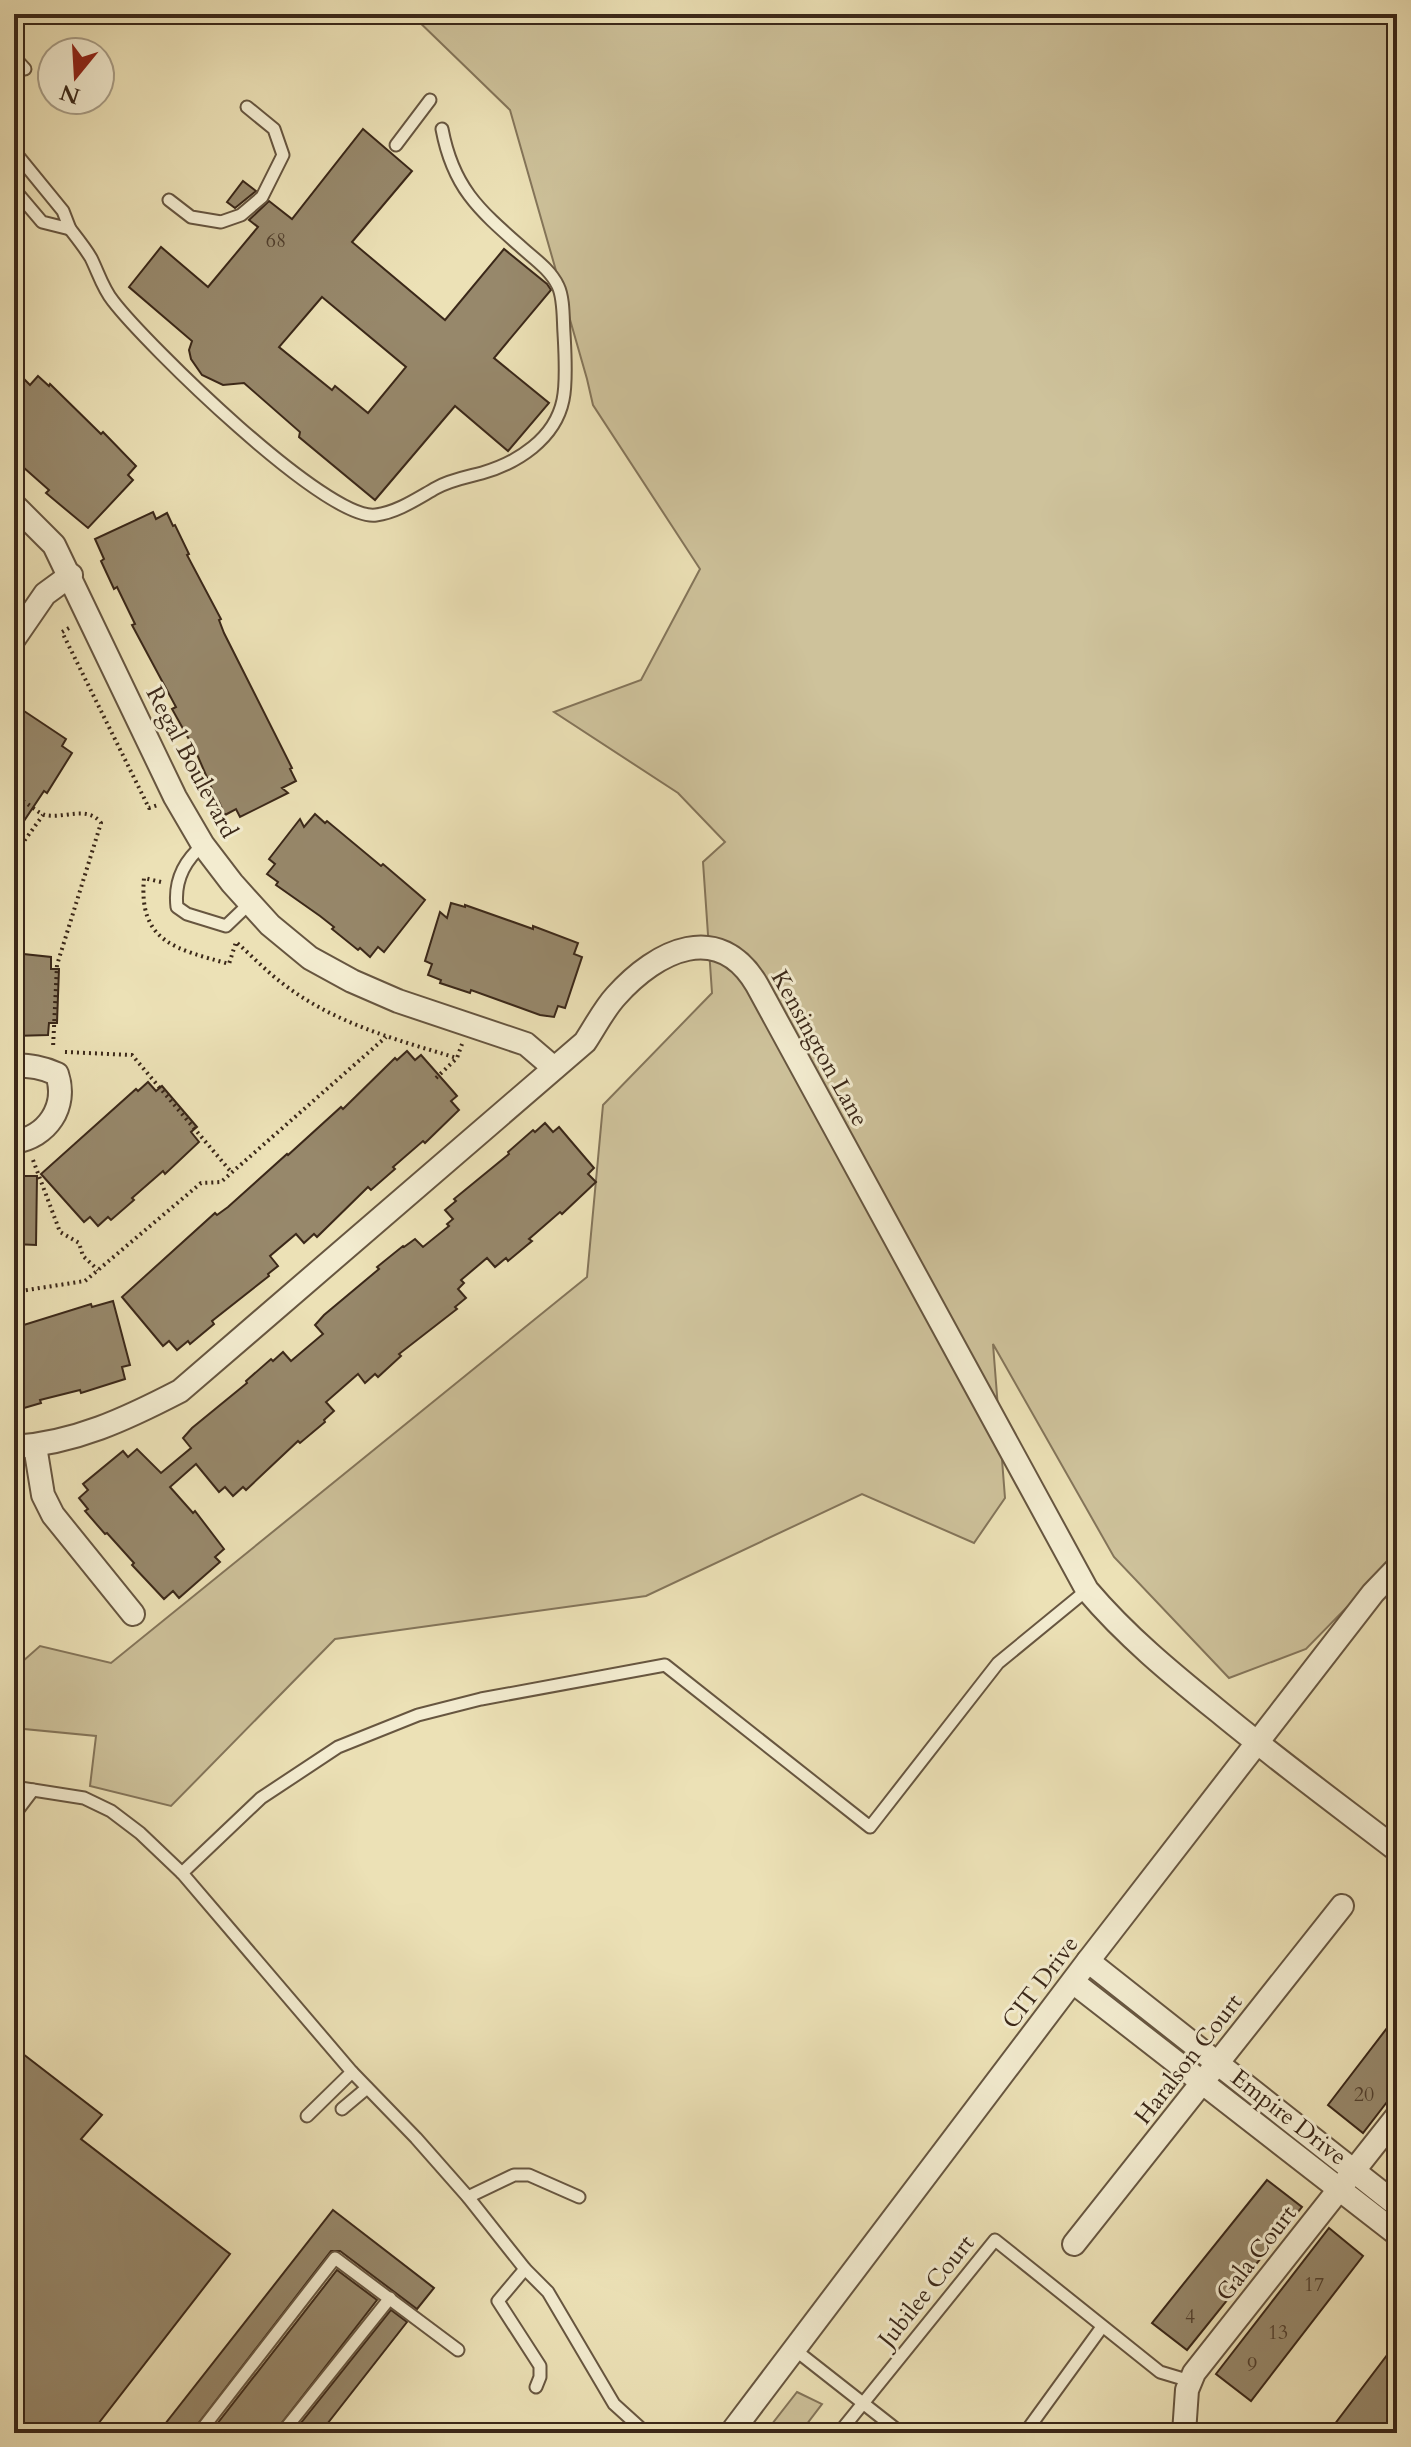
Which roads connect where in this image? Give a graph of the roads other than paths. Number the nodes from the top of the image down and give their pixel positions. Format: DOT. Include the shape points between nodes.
graph roads {
  1 [pos="14,57"];
  2 [pos="25,69"];
  3 [pos="430,100"];
  4 [pos="247,107"];
  5 [pos="442,129"];
  6 [pos="396,145"];
  7 [pos="14,151"];
  8 [pos="14,189"];
  9 [pos="169,200"];
  10 [pos="70,229"];
  11 [pos="14,505"];
  12 [pos="71,575"];
  13 [pos="14,639"];
  14 [pos="203,845"];
  15 [pos="250,903"];
  16 [pos="14,1065"];
  17 [pos="554,1068"];
  18 [pos="20,1141"];
  19 [pos="25,1447"];
  20 [pos="1397,1568"];
  21 [pos="1087,1590"];
  22 [pos="133,1614"];
  23 [pos="1257,1743"];
  24 [pos="14,1787"];
  25 [pos="33,1790"];
  26 [pos="14,1815"];
  27 [pos="1397,1850"];
  28 [pos="182,1873"];
  29 [pos="1342,1906"];
  30 [pos="1088,1961"];
  31 [pos="1073,1982"];
  32 [pos="1219,2063"];
  33 [pos="352,2072"];
  34 [pos="1203,2083"];
  35 [pos="367,2088"];
  36 [pos="342,2109"];
  37 [pos="307,2116"];
  38 [pos="1397,2116"];
  39 [pos="1354,2171"];
  40 [pos="1339,2190"];
  41 [pos="468,2197"];
  42 [pos="579,2197"];
  43 [pos="1397,2205"];
  44 [pos="1397,2234"];
  45 [pos="1074,2244"];
  46 [pos="525,2269"];
  47 [pos="390,2298"];
  48 [pos="1102,2327"];
  49 [pos="794,2349"];
  50 [pos="458,2350"];
  51 [pos="1190,2381"];
  52 [pos="536,2387"];
  53 [pos="864,2402"];
  54 [pos="199,2433"];
  55 [pos="282,2433"];
  56 [pos="646,2433"];
  57 [pos="731,2433"];
  58 [pos="839,2433"];
  59 [pos="901,2433"];
  60 [pos="1025,2433"];
  61 [pos="1184,2433"];
  1 -- 2 [label="lane"];
  3 -- 6 [label="lane"];
  4 -- 9 [label="lane" via="274,129 283,155 262,197 241,215 221,222 191,217"];
  5 -- 10 [label="lane" via="458,182 559,287 563,400 530,452 375,516 350,512 306,481 171,367 110,298"];
  7 -- 10 [label="lane" via="63,211"];
  8 -- 10 [label="lane" via="42,222"];
  11 -- 12 [label="street, Regal Boulevard" via="54,545"];
  12 -- 13 [label="street" via="45,594"];
  12 -- 14 [label="street, Regal Boulevard" via="175,797"];
  14 -- 15 [label="street, Regal Boulevard"];
  14 -- 15 [label="lane" via="188,857 175,891 177,907 226,926"];
  15 -- 17 [label="street, Regal Boulevard" via="310,958 352,981 526,1044"];
  16 -- 18 [label="street" via="57,1074 62,1088 54,1118 42,1133"];
  17 -- 19 [label="street, Kensington Lane" via="180,1391 85,1435"];
  17 -- 21 [label="street, Kensington Lane" via="585,1042 616,996 677,951 706,947 735,957 747,968"];
  19 -- 22 [label="street" via="53,1515"];
  20 -- 23 [label="street, CIT Drive"];
  21 -- 23 [label="street, Kensington Lane" via="1147,1653"];
  21 -- 28 [label="lane" via="998,1663 870,1827 665,1665 481,1699 418,1715 338,1747 261,1798"];
  23 -- 27 [label="street, Kensington Lane"];
  23 -- 30 [label="street, CIT Drive"];
  24 -- 25 [label="lane"];
  25 -- 26 [label="lane"];
  25 -- 28 [label="lane" via="84,1798 111,1811"];
  28 -- 33 [label="lane"];
  29 -- 32 [label="street, Haralson Court"];
  30 -- 31 [label="street, CIT Drive"];
  30 -- 32 [label="street, Empire Drive"];
  31 -- 34 [label="street, Empire Drive"];
  31 -- 49 [label="street, CIT Drive"];
  32 -- 34 [label="street, Haralson Court"];
  32 -- 39 [label="street, Empire Drive"];
  33 -- 35 [label="lane"];
  33 -- 37 [label="lane"];
  34 -- 40 [label="street, Empire Drive"];
  34 -- 45 [label="street, Haralson Court"];
  35 -- 36 [label="lane"];
  35 -- 41 [label="lane"];
  38 -- 39 [label="street, Gala Court"];
  39 -- 40 [label="street, Gala Court"];
  39 -- 43 [label="street, Empire Drive"];
  40 -- 44 [label="street, Empire Drive"];
  40 -- 51 [label="street, Gala Court"];
  41 -- 42 [label="lane" via="514,2175 529,2175"];
  41 -- 46 [label="lane"];
  46 -- 52 [label="lane" via="498,2301 540,2366"];
  46 -- 56 [label="lane" via="548,2292 614,2404"];
  47 -- 50 [label="lane"];
  47 -- 54 [label="lane" via="335,2258"];
  47 -- 55 [label="lane"];
  48 -- 51 [label="lane, Jubilee Court" via="1160,2372"];
  48 -- 53 [label="lane, Jubilee Court" via="995,2240"];
  48 -- 60 [label="lane"];
  49 -- 53 [label="lane"];
  49 -- 57 [label="street, CIT Drive"];
  51 -- 61 [label="street"];
  53 -- 58 [label="lane, Jubilee Court"];
  53 -- 59 [label="lane"];
}
